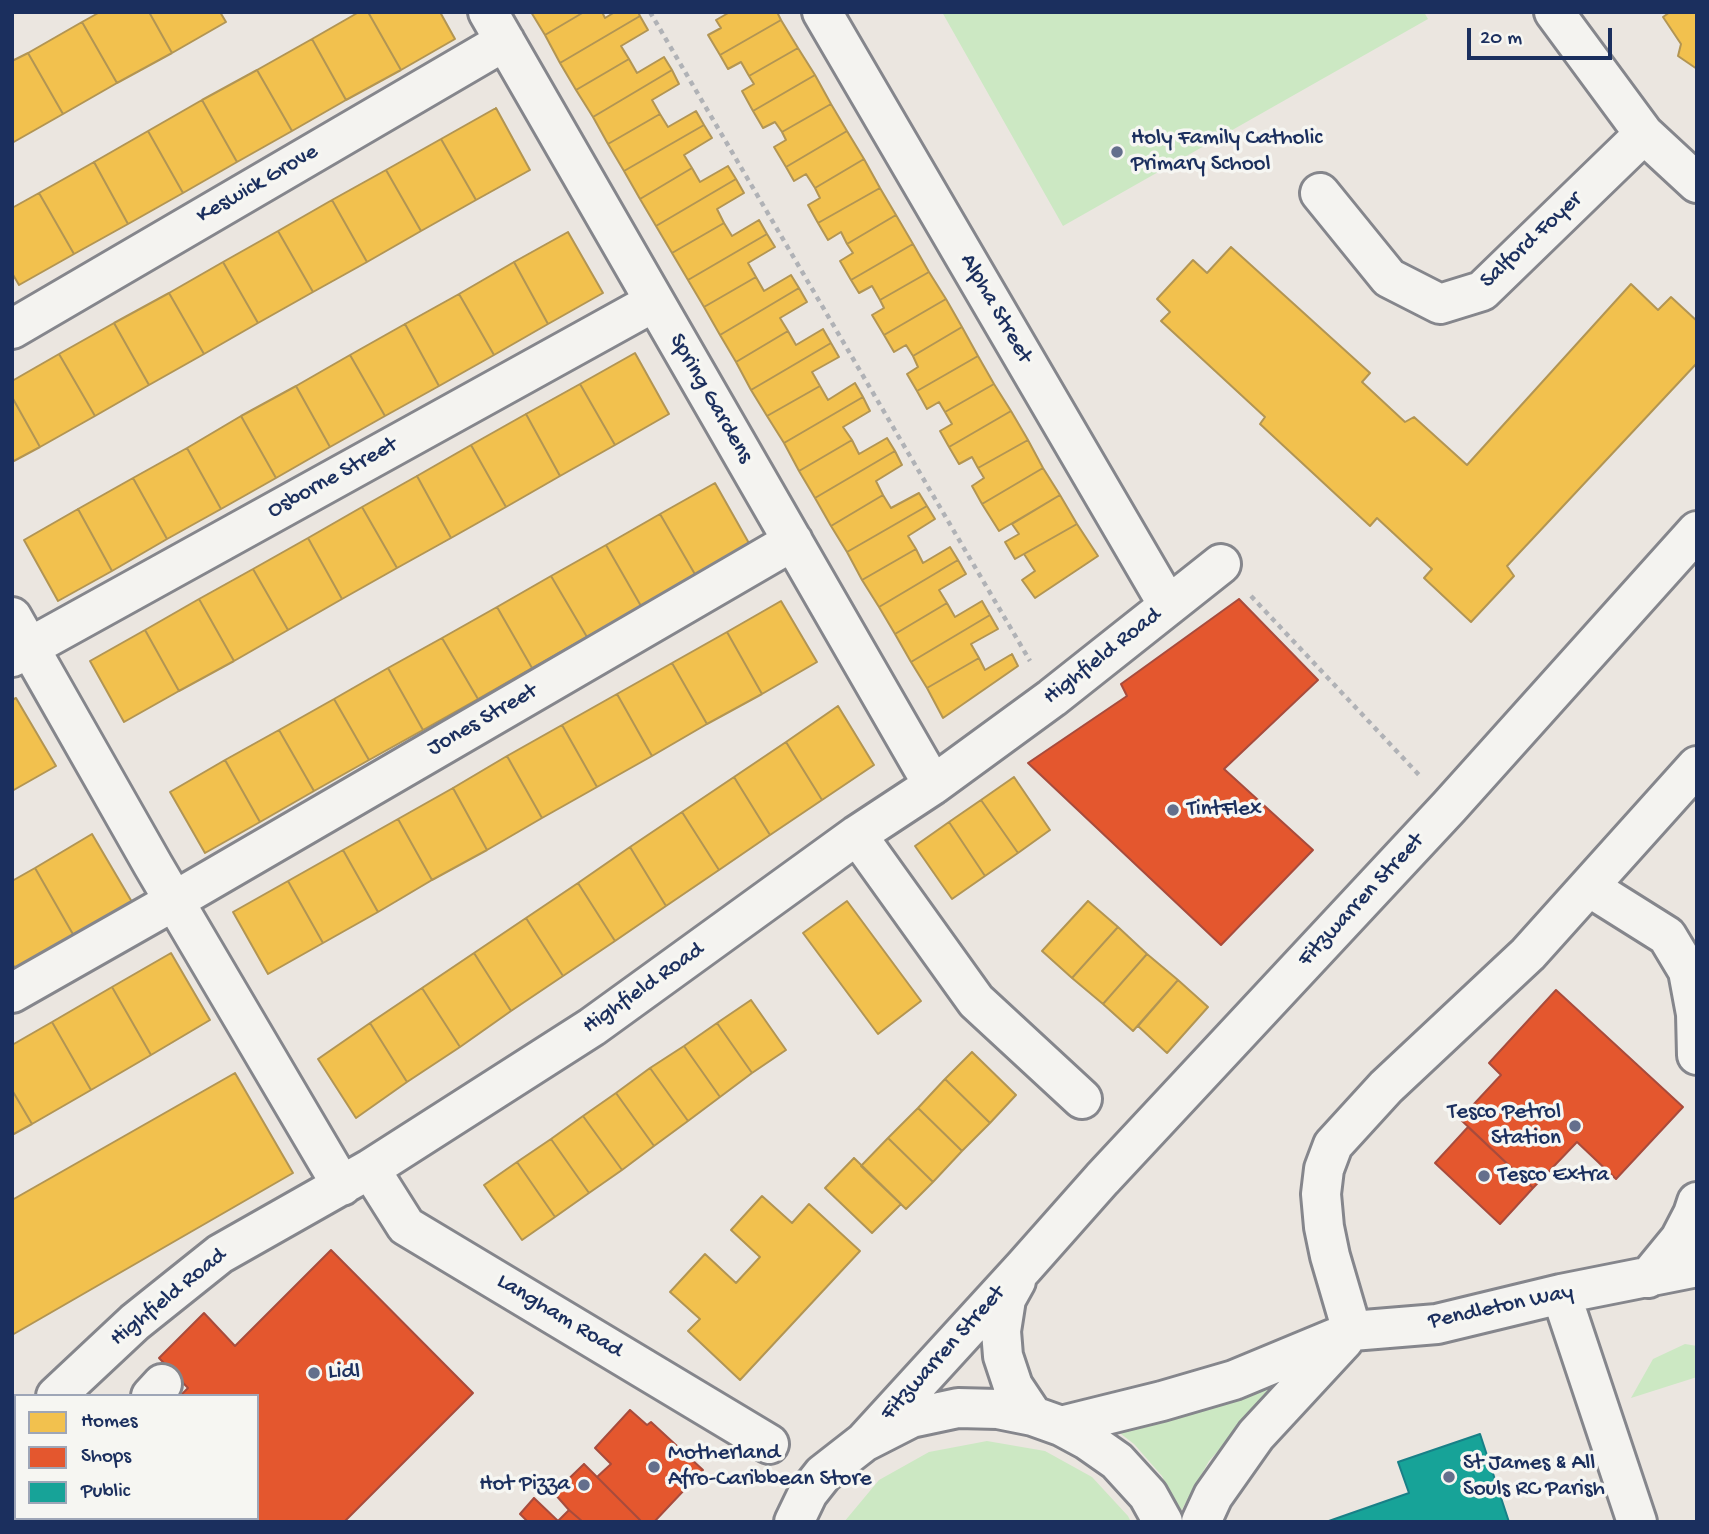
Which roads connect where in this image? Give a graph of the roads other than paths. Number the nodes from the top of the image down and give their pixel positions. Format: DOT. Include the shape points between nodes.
graph roads {
  1 [pos="822,12"];
  2 [pos="1554,12"];
  3 [pos="496,27"];
  4 [pos="1644,134"];
  5 [pos="1697,183"];
  6 [pos="1320,192"];
  7 [pos="654,302"];
  8 [pos="12,329"];
  9 [pos="1697,531"];
  10 [pos="793,541"];
  11 [pos="1221,564"];
  12 [pos="1168,606"];
  13 [pos="18,640"];
  14 [pos="1697,766"];
  15 [pos="933,785"];
  16 [pos="857,835"];
  17 [pos="1589,887"];
  18 [pos="174,901"];
  19 [pos="12,993"];
  20 [pos="1697,1055"];
  21 [pos="1082,1099"];
  22 [pos="356,1177"];
  23 [pos="1697,1202"];
  24 [pos="1024,1267"];
  25 [pos="1697,1267"];
  26 [pos="1648,1278"];
  27 [pos="1697,1290"];
  28 [pos="1561,1294"];
  29 [pos="1352,1331"];
  30 [pos="58,1394"];
  31 [pos="1047,1421"];
  32 [pos="864,1442"];
  33 [pos="769,1444"];
  34 [pos="801,1507"];
  35 [pos="779,1522"];
  36 [pos="1163,1522"];
  37 [pos="1201,1522"];
  38 [pos="1637,1522"];
  1 -- 12 [label="street, Alpha Street"];
  2 -- 4 [label="street"];
  3 -- 7 [label="street, Spring Gardens"];
  3 -- 8 [label="street, Keswick Grove"];
  4 -- 5 [label="street"];
  4 -- 6 [label="street, Salford Foyer" via="1482,291 1440,304 1389,278"];
  7 -- 10 [label="street, Spring Gardens"];
  7 -- 13 [label="street, Osborne Street"];
  9 -- 24 [label="street, Fitzwarren Street"];
  10 -- 15 [label="street, Spring Gardens"];
  10 -- 18 [label="street, Jones Street"];
  11 -- 12 [label="street, Highfield Road"];
  12 -- 15 [label="street, Highfield Road"];
  13 -- 18 [label="street, Langham Road"];
  14 -- 17 [label="street"];
  15 -- 16 [label="street, Highfield Road"];
  16 -- 21 [label="street" via="976,1002"];
  16 -- 22 [label="street, Highfield Road" via="593,1027"];
  17 -- 20 [label="street" via="1667,936 1688,971"];
  17 -- 29 [label="street" via="1528,954 1386,1087 1333,1145 1321,1194 1324,1227"];
  18 -- 19 [label="street, Jones Street"];
  18 -- 22 [label="street, Langham Road" via="303,1122"];
  22 -- 30 [label="street, Highfield Road" via="220,1254 135,1322"];
  22 -- 33 [label="street, Langham Road" via="406,1226"];
  23 -- 26 [label="street" via="1680,1239"];
  24 -- 31 [label="street, Fitzwarren Street" via="1006,1300 1003,1356 1013,1386"];
  24 -- 32 [label="street, Fitzwarren Street"];
  25 -- 26 [label="street, Pendleton Way"];
  26 -- 27 [label="street, Pendleton Way"];
  26 -- 28 [label="street, Pendleton Way"];
  28 -- 29 [label="street, Pendleton Way" via="1437,1324"];
  28 -- 38 [label="street"];
  29 -- 31 [label="street, Pendleton Way" via="1234,1380 1162,1401"];
  29 -- 37 [label="street" via="1256,1435 1213,1496"];
  31 -- 32 [label="street" via="998,1409 958,1408 911,1418"];
  31 -- 36 [label="street" via="1117,1461 1148,1495"];
  32 -- 34 [label="street" via="823,1474"];
  34 -- 35 [label="street"];
}
